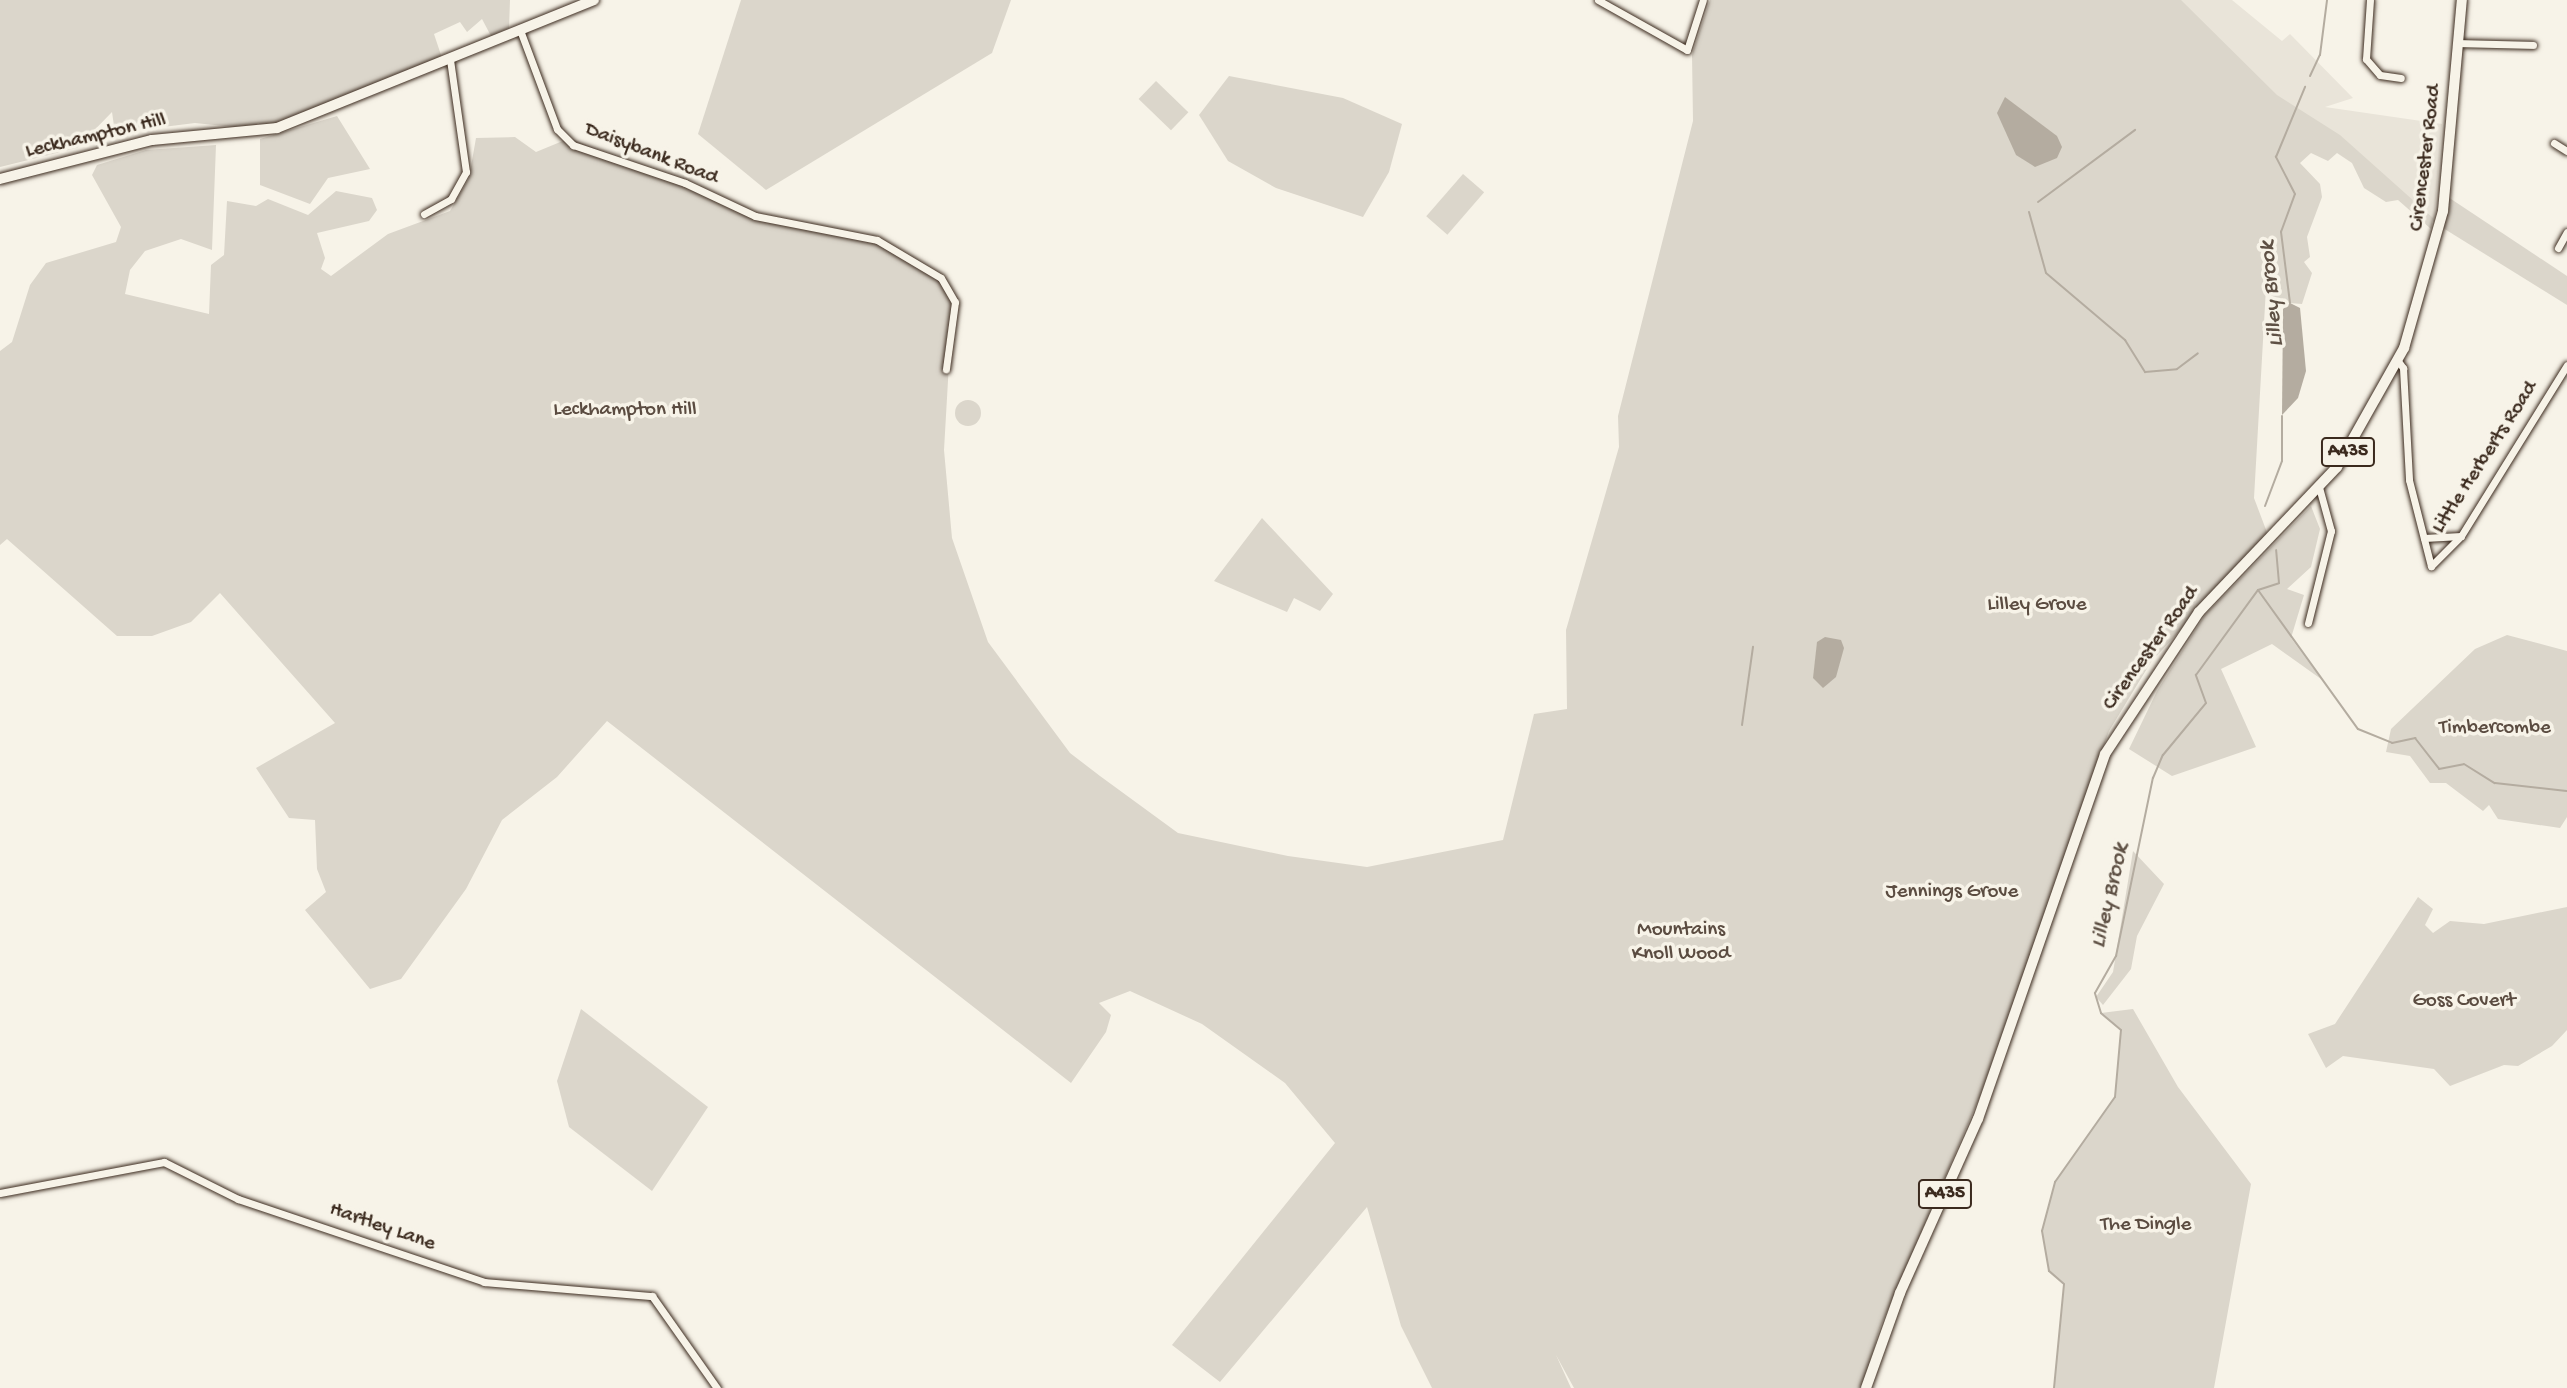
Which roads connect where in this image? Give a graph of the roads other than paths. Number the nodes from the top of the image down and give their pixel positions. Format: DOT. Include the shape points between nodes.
graph roads {
  1 [pos="594,0"];
  2 [pos="1598,0"];
  3 [pos="1703,0"];
  4 [pos="2370,0"];
  5 [pos="2462,0"];
  6 [pos="520,30"];
  7 [pos="2459,43"];
  8 [pos="2533,45"];
  9 [pos="450,60"];
  10 [pos="2401,78"];
  11 [pos="2554,143"];
  12 [pos="2567,151"];
  13 [pos="0,179"];
  14 [pos="424,214"];
  15 [pos="2567,232"];
  16 [pos="2558,247"];
  17 [pos="2398,361"];
  18 [pos="2567,365"];
  19 [pos="946,369"];
  20 [pos="2319,487"];
  21 [pos="2461,536"];
  22 [pos="2424,538"];
  23 [pos="2308,623"];
  24 [pos="0,1193"];
  25 [pos="717,1388"];
  26 [pos="1866,1388"];
  1 -- 6 [label="main road, Leckhampton Hill"];
  2 -- 3 [label="street" via="1687,50"];
  4 -- 10 [label="street" via="2366,60 2376,73"];
  5 -- 7 [label="main road, Cirencester Road / A435"];
  6 -- 9 [label="main road, Leckhampton Hill"];
  6 -- 19 [label="street, Daisybank Road" via="557,130 580,149 685,183 755,216 877,240 941,278 955,302"];
  7 -- 8 [label="street"];
  7 -- 17 [label="main road, Cirencester Road / A435" via="2440,223"];
  9 -- 13 [label="main road, Leckhampton Hill" via="277,128 152,140"];
  9 -- 14 [label="street" via="466,172 451,199"];
  11 -- 12 [label="street"];
  15 -- 16 [label="street"];
  17 -- 20 [label="main road, Cirencester Road / A435" via="2360,432"];
  17 -- 22 [label="street" via="2409,480"];
  18 -- 21 [label="street, Little Herberts Road"];
  20 -- 23 [label="street" via="2330,531"];
  20 -- 26 [label="main road, Cirencester Road / A435" via="2189,625 2105,754 1978,1119 1900,1293"];
  21 -- 22 [label="street"];
  21 -- 22 [label="street, Little Herberts Road" via="2431,566"];
  24 -- 25 [label="street, Hartley Lane" via="164,1163 238,1199 484,1282 652,1296"];
}
